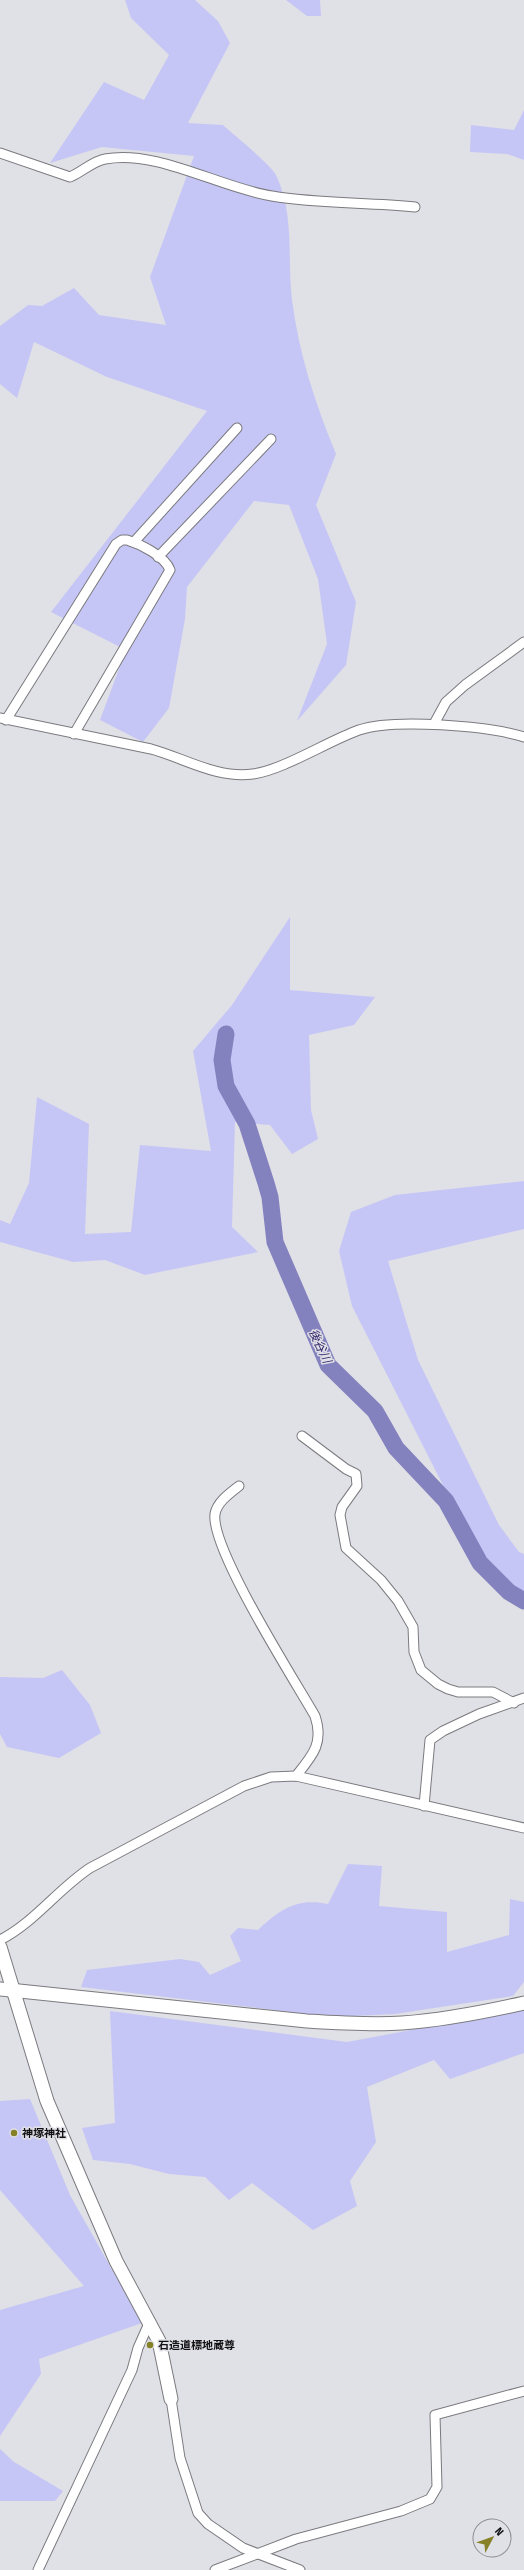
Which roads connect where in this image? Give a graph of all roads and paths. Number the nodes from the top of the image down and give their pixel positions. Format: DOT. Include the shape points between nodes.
graph roads {
  1 [pos="0,153"];
  2 [pos="415,207"];
  3 [pos="237,428"];
  4 [pos="270,439"];
  5 [pos="134,542"];
  6 [pos="158,557"];
  7 [pos="524,642"];
  8 [pos="3,719"];
  9 [pos="434,724"];
  10 [pos="74,734"];
  11 [pos="524,737"];
  12 [pos="302,1436"];
  13 [pos="238,1486"];
  14 [pos="524,1698"];
  15 [pos="514,1703"];
  16 [pos="296,1776"];
  17 [pos="424,1806"];
  18 [pos="524,1828"];
  19 [pos="0,1940"];
  20 [pos="0,1947"];
  21 [pos="6,1989"];
  22 [pos="524,2003"];
  23 [pos="150,2321"];
  24 [pos="524,2391"];
  25 [pos="171,2399"];
  26 [pos="258,2553"];
  27 [pos="41,2570"];
  28 [pos="215,2570"];
  29 [pos="300,2570"];
  1 -- 2 [label="street" via="70,177 104,159 135,158 183,169 241,190 274,196"];
  3 -- 5 [label="street"];
  4 -- 6 [label="street"];
  5 -- 6 [label="street"];
  5 -- 8 [label="street" via="122,540 116,544"];
  6 -- 10 [label="street" via="170,570"];
  7 -- 9 [label="street" via="446,702"];
  8 -- 10 [label="street"];
  9 -- 10 [label="street" via="361,730 252,774 210,770 174,755"];
  9 -- 11 [label="street" via="490,730"];
  12 -- 15 [label="street" via="356,1474 358,1486 342,1507 340,1515 346,1548 381,1580 398,1601 413,1627 414,1652 421,1670 448,1689 493,1692"];
  13 -- 16 [label="street" via="224,1498 215,1514 220,1538 263,1628 320,1730 320,1739 314,1752"];
  14 -- 15 [label="street"];
  15 -- 17 [label="street" via="479,1714 430,1740"];
  16 -- 17 [label="street"];
  16 -- 19 [label="street" via="271,1777 244,1786 90,1868 70,1881 13,1934"];
  17 -- 18 [label="street"];
  20 -- 21 [label="street"];
  21 -- 22 [label="street" via="260,2017 351,2024 403,2023 472,2014"];
  21 -- 23 [label="street" via="64,2143 116,2261"];
  23 -- 25 [label="street" via="165,2360"];
  23 -- 27 [label="street" via="132,2370"];
  24 -- 26 [label="street" via="435,2415 437,2487 430,2499 401,2511"];
  25 -- 26 [label="street" via="180,2458 198,2513 223,2536"];
  26 -- 28 [label="street"];
  26 -- 29 [label="street"];
}
